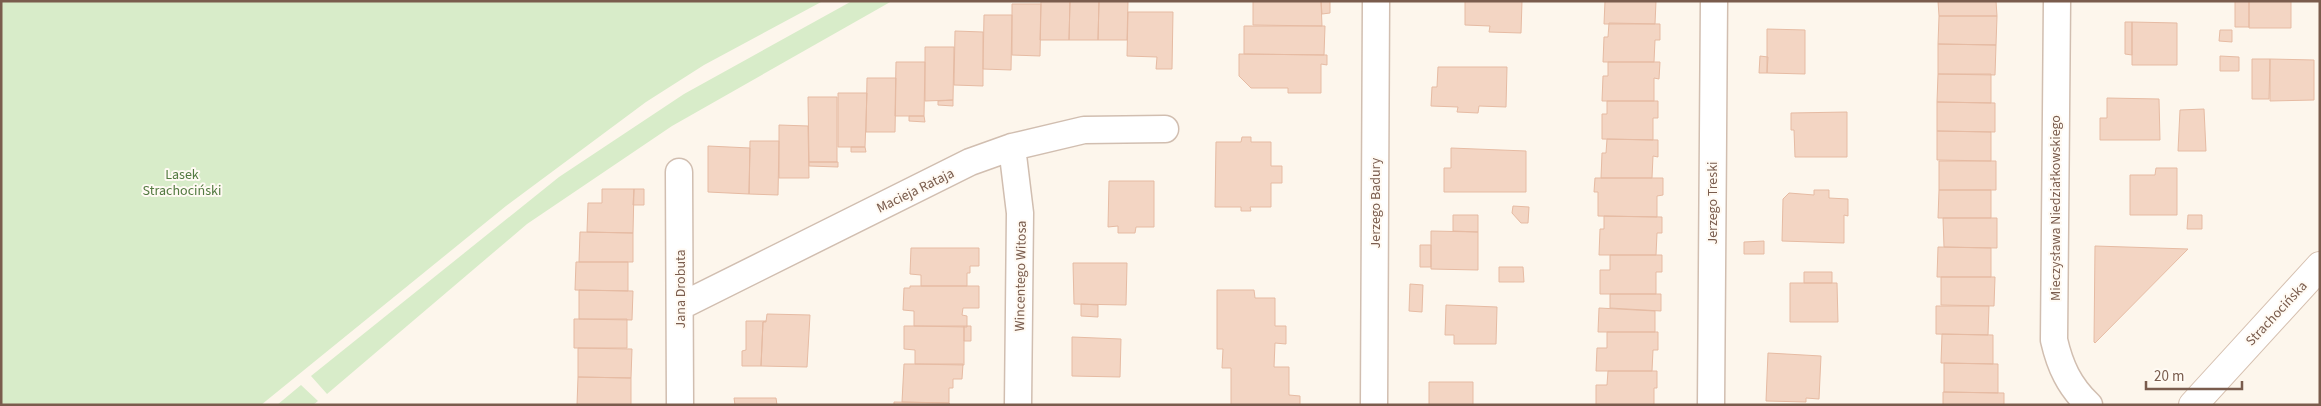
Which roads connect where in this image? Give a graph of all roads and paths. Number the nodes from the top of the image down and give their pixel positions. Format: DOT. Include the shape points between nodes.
graph roads {
  1 [pos="1376,1"];
  2 [pos="1714,1"];
  3 [pos="2056,1"];
  4 [pos="1165,129"];
  5 [pos="1012,147"];
  6 [pos="679,172"];
  7 [pos="2320,266"];
  8 [pos="681,306"];
  9 [pos="680,405"];
  10 [pos="1018,405"];
  11 [pos="1374,405"];
  12 [pos="1711,405"];
  13 [pos="2089,405"];
  14 [pos="2193,405"];
  1 -- 11 [label="street, Jerzego Badury"];
  2 -- 12 [label="street, Jerzego Treski"];
  3 -- 13 [label="street, Mieczysława Niedziałkowskiego" via="2054,340 2061,368"];
  4 -- 5 [label="street, Macieja Rataja" via="1084,130"];
  5 -- 8 [label="street, Macieja Rataja" via="970,162"];
  5 -- 10 [label="street, Wincentego Witosa" via="1020,213"];
  6 -- 8 [label="street, Jana Drobuta"];
  7 -- 14 [label="main road, Strachocińska"];
  8 -- 9 [label="street, Jana Drobuta"];
}
